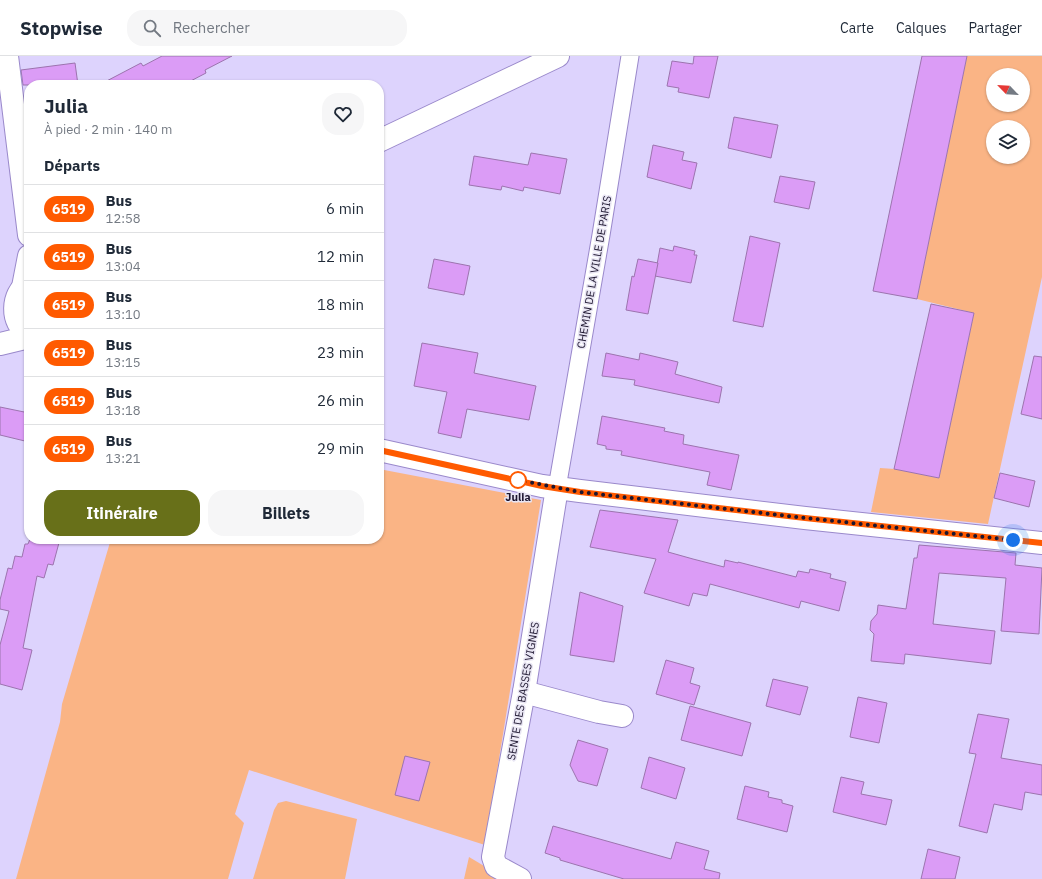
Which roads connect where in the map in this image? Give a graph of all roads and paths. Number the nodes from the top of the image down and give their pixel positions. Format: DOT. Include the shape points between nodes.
graph roads {
  1 [pos="7,56"];
  2 [pos="558,56"];
  3 [pos="630,56"];
  4 [pos="384,139"];
  5 [pos="24,195"];
  6 [pos="24,281"];
  7 [pos="22,291"];
  8 [pos="0,321"];
  9 [pos="24,332"];
  10 [pos="24,337"];
  11 [pos="0,344"];
  12 [pos="384,451"];
  13 [pos="557,488"];
  14 [pos="1042,543"];
  15 [pos="524,692"];
  16 [pos="622,716"];
  17 [pos="520,879"];
  1 -- 5 [label="street"];
  2 -- 4 [label="street"];
  3 -- 13 [label="street, CHEMIN DE LA VILLE DE PARIS"];
  6 -- 7 [label="street"];
  7 -- 8 [label="street" via="10,311"];
  7 -- 9 [label="street" via="16,318"];
  10 -- 11 [label="street"];
  12 -- 13 [label="street"];
  13 -- 14 [label="street"];
  13 -- 15 [label="street, SENTE DES BASSES VIGNES"];
  15 -- 16 [label="street"];
  15 -- 17 [label="street, SENTE DES BASSES VIGNES" via="493,857 496,866"];
}
